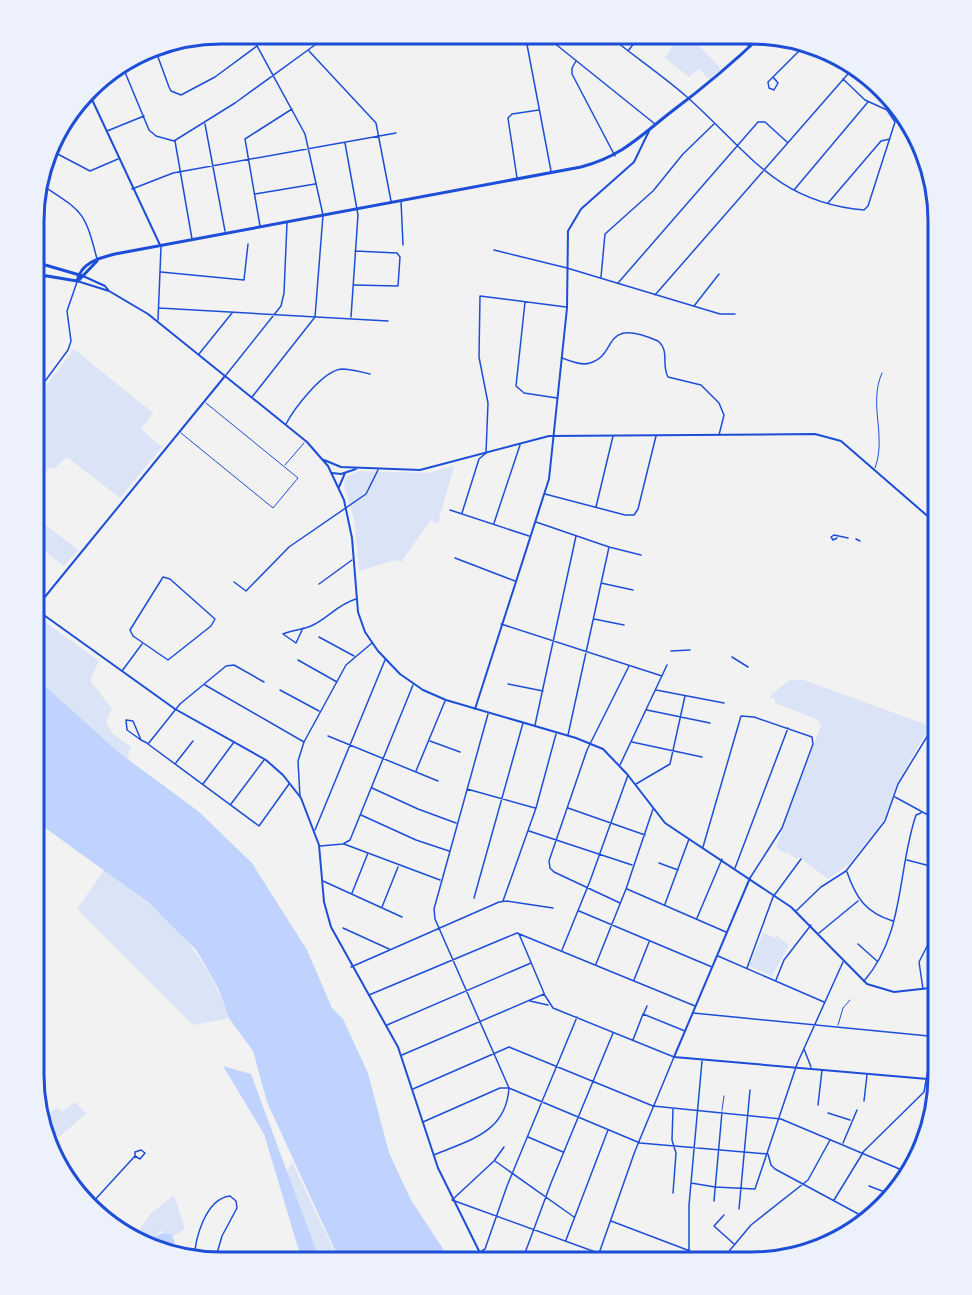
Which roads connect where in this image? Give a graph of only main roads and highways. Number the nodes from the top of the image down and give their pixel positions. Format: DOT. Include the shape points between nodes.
graph roads {
  1 [pos="751,44"];
  2 [pos="92,99"];
  3 [pos="649,130"];
  4 [pos="160,245"];
  5 [pos="43,264"];
  6 [pos="43,275"];
  7 [pos="81,275"];
  8 [pos="77,281"];
  9 [pos="109,291"];
  10 [pos="225,376"];
  11 [pos="553,436"];
  12 [pos="323,459"];
  13 [pos="341,467"];
  14 [pos="357,468"];
  15 [pos="346,472"];
  16 [pos="332,473"];
  17 [pos="339,487"];
  18 [pos="928,516"];
  19 [pos="43,597"];
  20 [pos="43,615"];
  21 [pos="474,710"];
  22 [pos="750,878"];
  23 [pos="928,989"];
  24 [pos="928,1079"];
  25 [pos="479,1252"];
  1 -- 3 [label="main road"];
  2 -- 4 [label="main road"];
  3 -- 4 [label="main road" via="615,156 581,167"];
  3 -- 11 [label="main road" via="634,162 586,204 573,220 567,237 567,307"];
  4 -- 7 [label="main road" via="89,263"];
  5 -- 7 [label="main road"];
  6 -- 8 [label="main road"];
  7 -- 8 [label="main road"];
  7 -- 9 [label="main road"];
  8 -- 9 [label="main road"];
  9 -- 10 [label="main road" via="158,321"];
  10 -- 12 [label="main road"];
  10 -- 19 [label="main road"];
  11 -- 14 [label="main road" via="428,470"];
  11 -- 18 [label="main road" via="815,434 835,438"];
  11 -- 21 [label="main road" via="549,479"];
  12 -- 13 [label="main road"];
  12 -- 16 [label="main road"];
  13 -- 14 [label="main road"];
  13 -- 16 [label="main road"];
  14 -- 15 [label="main road"];
  15 -- 16 [label="main road"];
  15 -- 17 [label="main road"];
  16 -- 17 [label="main road"];
  17 -- 21 [label="main road" via="346,508 361,623 372,643 385,660 414,683"];
  20 -- 25 [label="main road" via="175,709 265,759 300,797 319,846 328,918 401,1056 433,1155"];
  21 -- 22 [label="main road" via="568,735 603,749 665,823"];
  22 -- 23 [label="main road" via="796,911 864,982 894,992"];
  22 -- 24 [label="main road" via="674,1057"];
}
